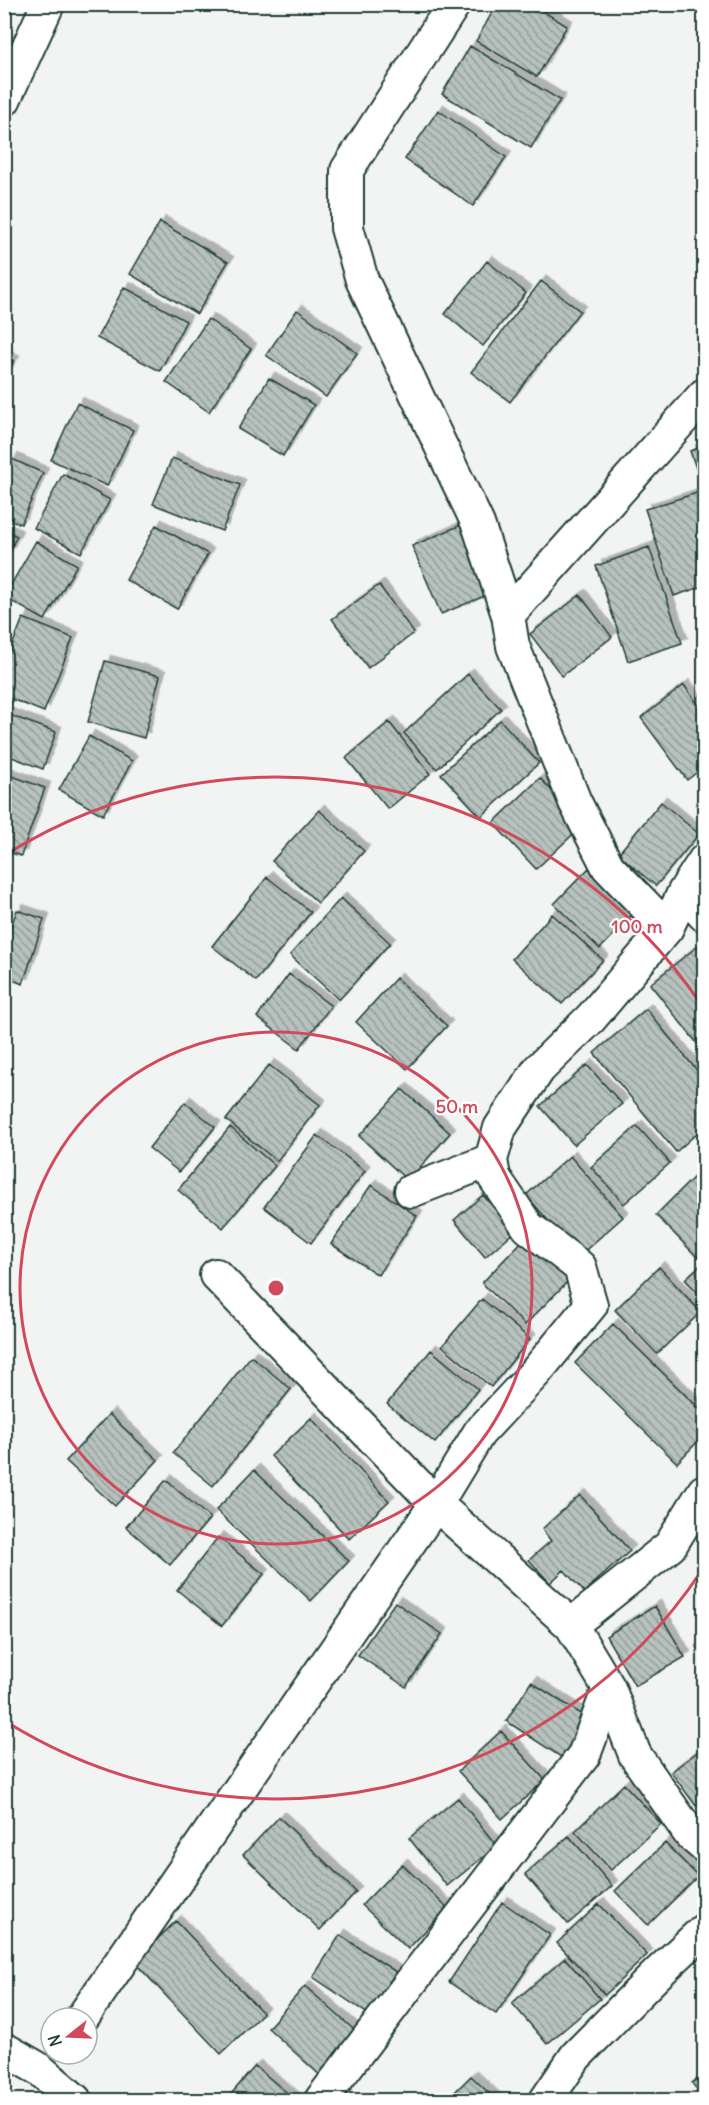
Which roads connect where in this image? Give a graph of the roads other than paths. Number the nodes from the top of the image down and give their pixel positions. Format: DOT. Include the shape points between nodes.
graph roads {
  1 [pos="48,4"];
  2 [pos="454,4"];
  3 [pos="4,100"];
  4 [pos="705,395"];
  5 [pos="508,615"];
  6 [pos="705,861"];
  7 [pos="684,892"];
  8 [pos="705,915"];
  9 [pos="667,928"];
  10 [pos="491,1160"];
  11 [pos="411,1191"];
  12 [pos="216,1275"];
  13 [pos="705,1491"];
  14 [pos="436,1504"];
  15 [pos="571,1625"];
  16 [pos="609,1688"];
  17 [pos="705,1846"];
  18 [pos="705,1930"];
  19 [pos="90,2006"];
  20 [pos="4,2049"];
  21 [pos="39,2060"];
  22 [pos="49,2066"];
  23 [pos="75,2100"];
  24 [pos="321,2100"];
  25 [pos="546,2100"];
  1 -- 3 [label="street"];
  2 -- 5 [label="street" via="347,170 347,228 362,280 478,524"];
  4 -- 5 [label="street"];
  5 -- 9 [label="street" via="513,646 575,802 608,867"];
  6 -- 7 [label="street"];
  7 -- 8 [label="street"];
  7 -- 9 [label="street"];
  9 -- 10 [label="street" via="591,1018 539,1069 500,1128"];
  10 -- 11 [label="street"];
  10 -- 14 [label="street" via="495,1177 528,1227 580,1267 591,1305 479,1433"];
  12 -- 14 [label="street"];
  13 -- 15 [label="street" via="670,1546"];
  14 -- 15 [label="street"];
  14 -- 19 [label="street"];
  15 -- 16 [label="street"];
  16 -- 17 [label="street" via="635,1755 690,1834"];
  16 -- 24 [label="street" via="584,1755"];
  18 -- 25 [label="street" via="576,2056"];
  20 -- 21 [label="street"];
  22 -- 23 [label="street"];
}
